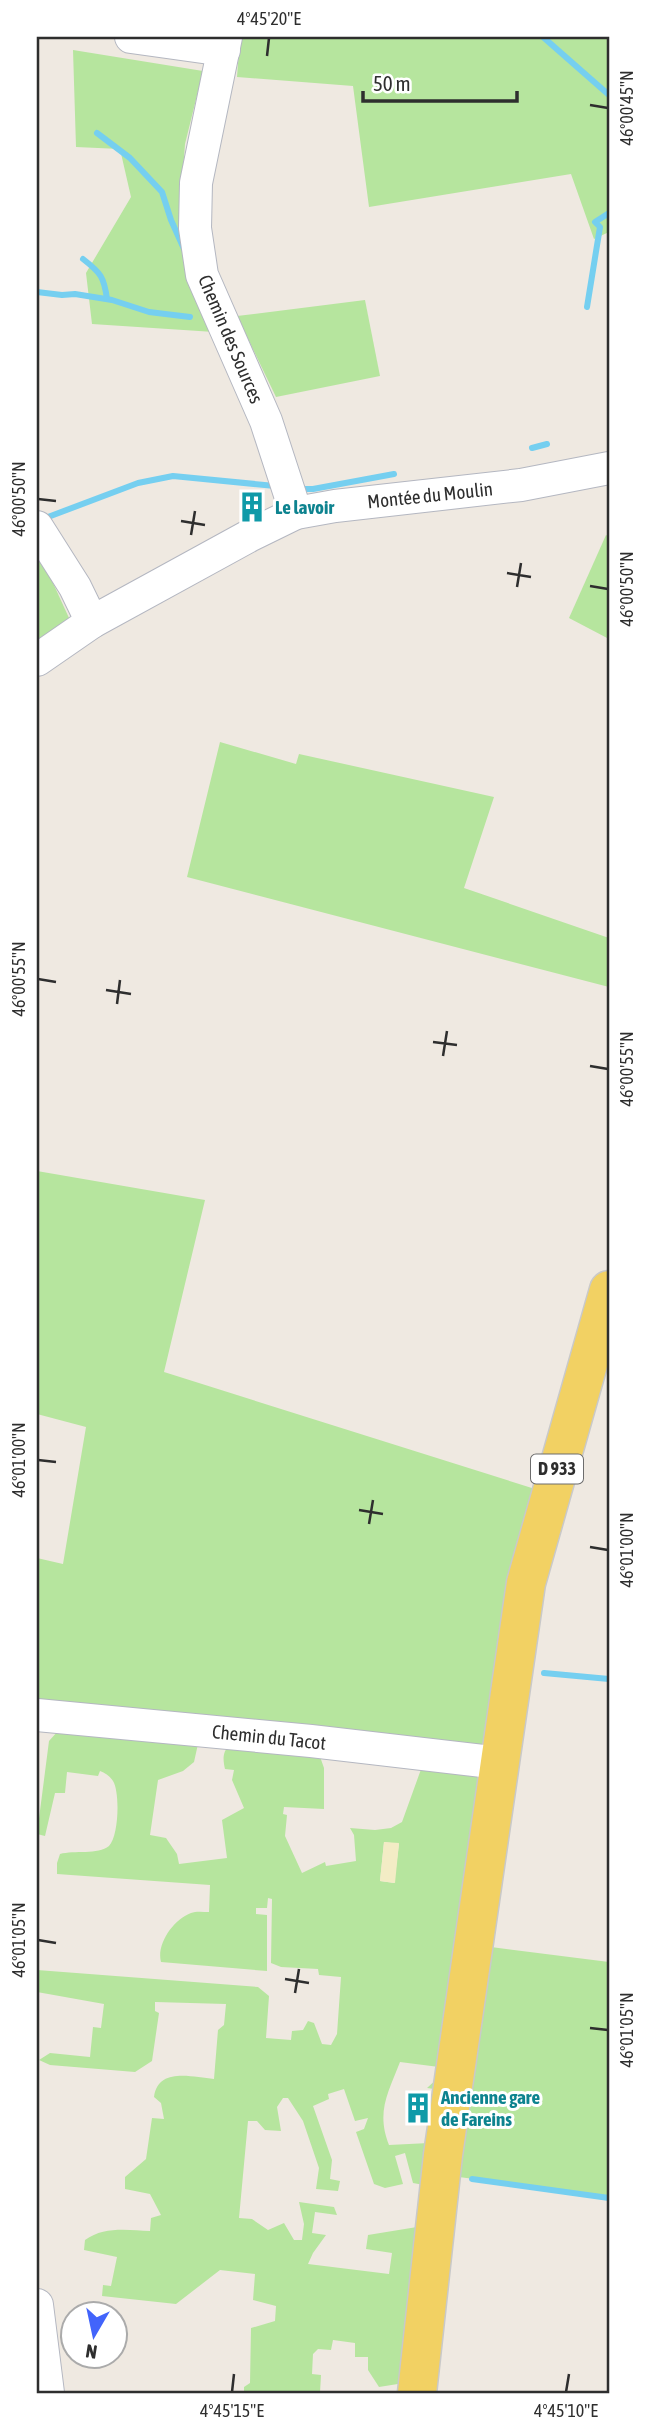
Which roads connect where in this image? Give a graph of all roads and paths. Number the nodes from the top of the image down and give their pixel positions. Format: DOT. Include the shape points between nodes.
graph roads {
  1 [pos="131,37"];
  2 [pos="225,43"];
  3 [pos="609,468"];
  4 [pos="296,513"];
  5 [pos="37,527"];
  6 [pos="92,622"];
  7 [pos="37,660"];
  8 [pos="609,1290"];
  9 [pos="37,1714"];
  10 [pos="500,1763"];
  11 [pos="37,2305"];
  12 [pos="48,2393"];
  13 [pos="417,2393"];
  1 -- 2 [label="street"];
  2 -- 4 [label="street, Chemin des Sources" via="196,183 195,228 202,275 266,421"];
  3 -- 4 [label="street, Montée du Moulin" via="521,485"];
  4 -- 6 [label="street, Montée du Moulin"];
  5 -- 6 [label="street"];
  6 -- 7 [label="street, Montée du Moulin"];
  8 -- 10 [label="main road, D 933" via="526,1583"];
  9 -- 10 [label="street, Chemin du Tacot"];
  10 -- 13 [label="main road, D 933" via="443,2155"];
  11 -- 12 [label="street"];
}
